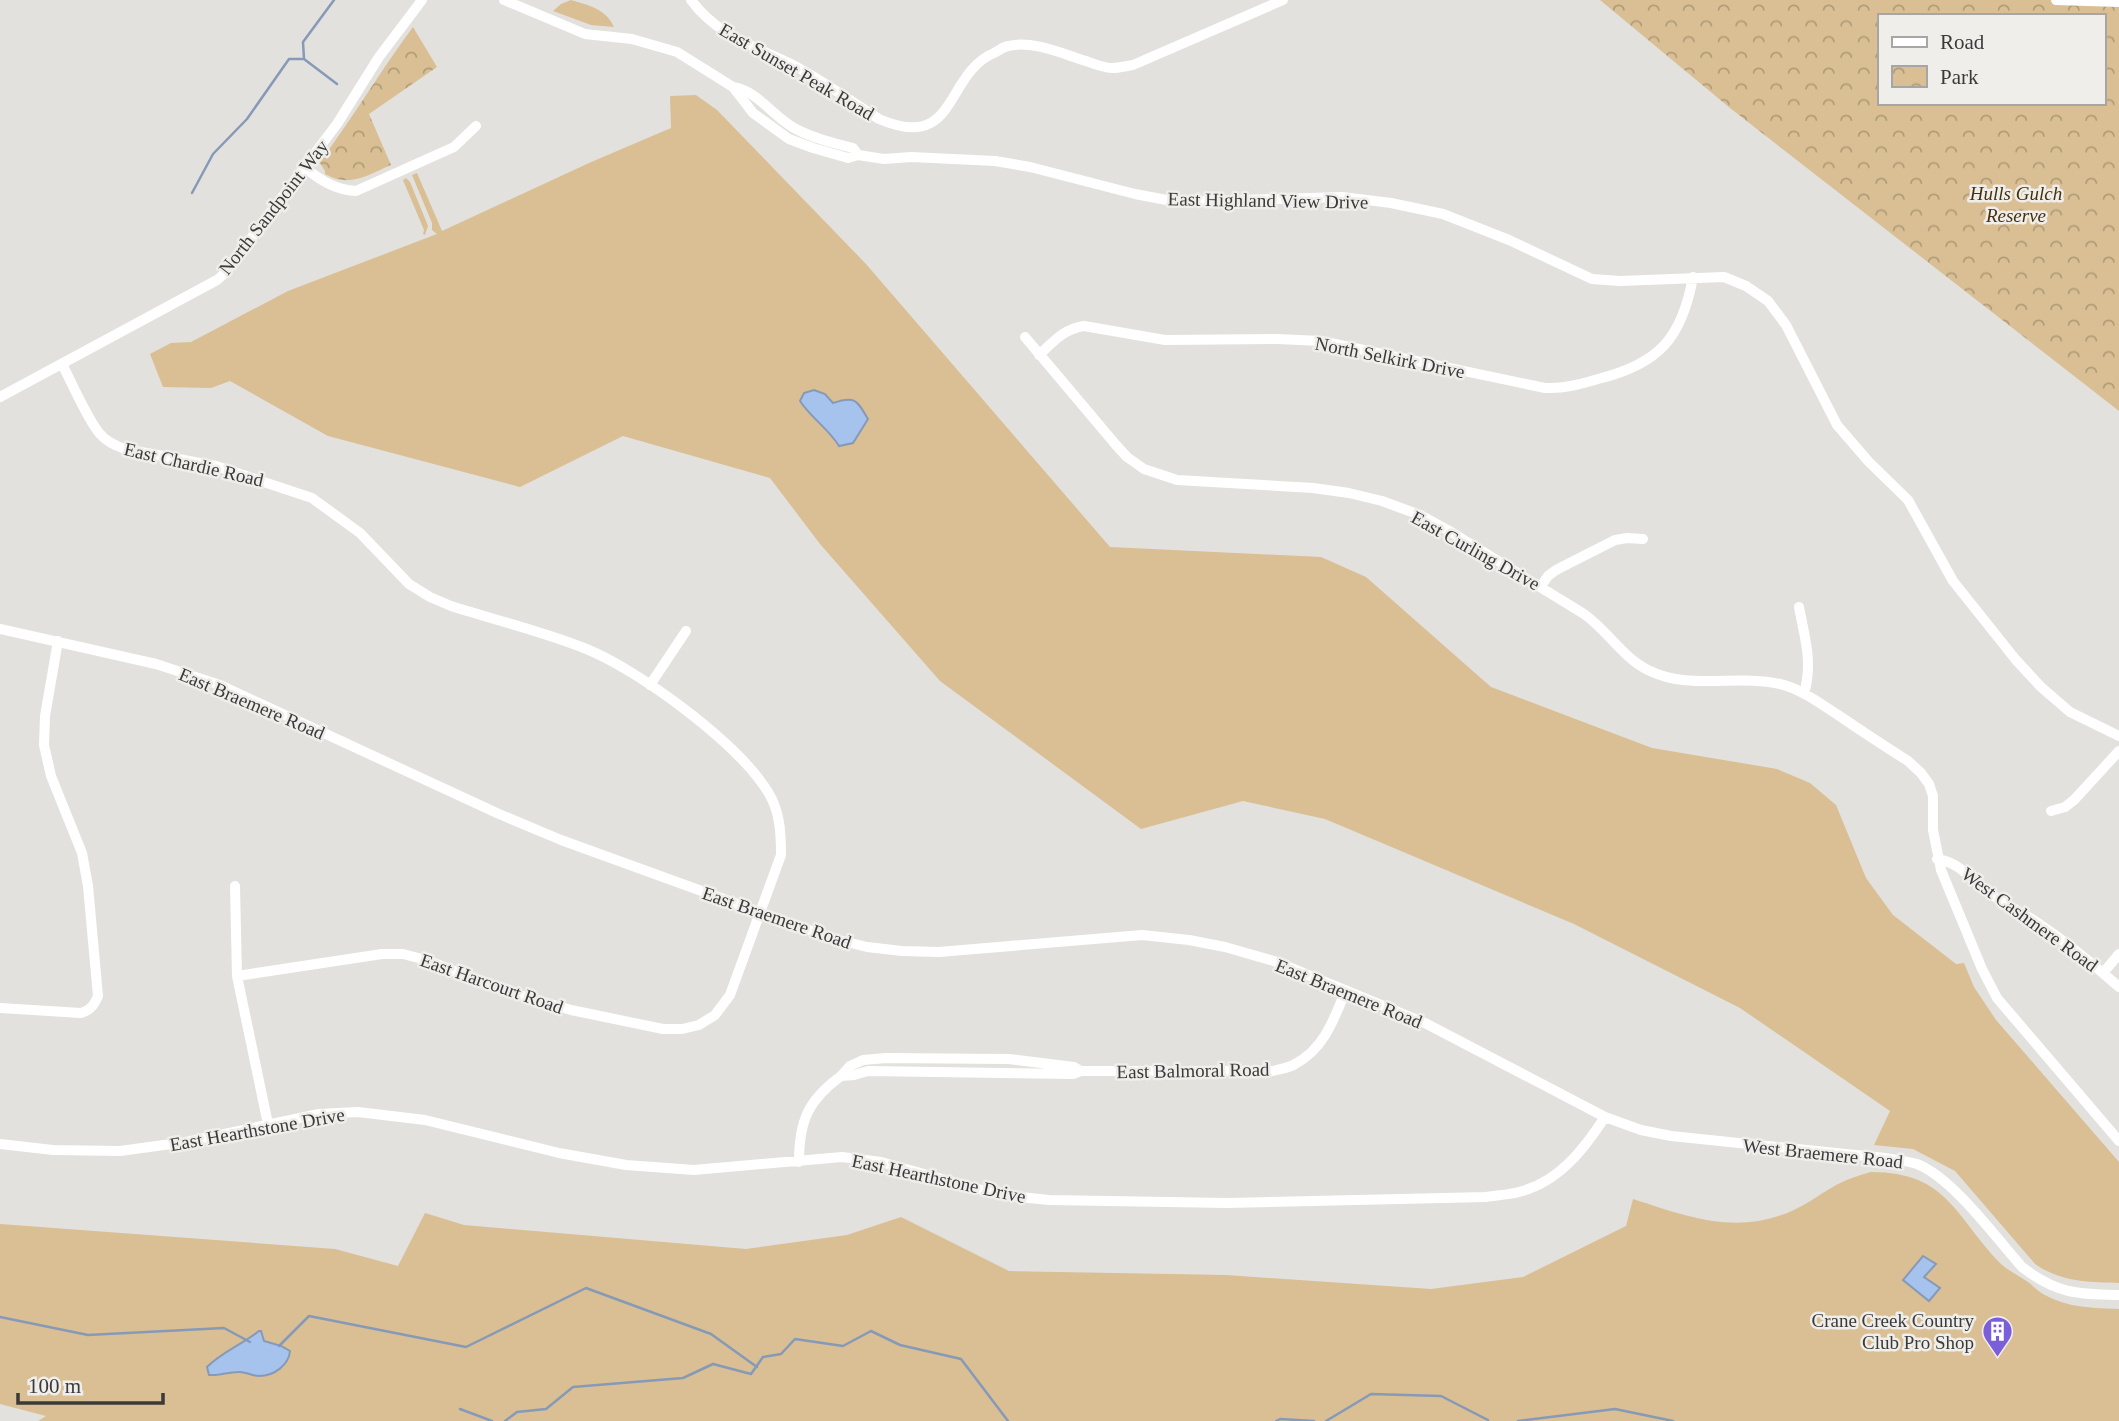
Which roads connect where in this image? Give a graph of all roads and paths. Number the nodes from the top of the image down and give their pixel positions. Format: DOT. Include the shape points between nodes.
graph roads {
  1 [pos="422,0"];
  2 [pos="504,0"];
  3 [pos="691,0"];
  4 [pos="1283,0"];
  5 [pos="2056,0"];
  6 [pos="2119,2"];
  7 [pos="476,126"];
  8 [pos="304,167"];
  9 [pos="1693,277"];
  10 [pos="1025,337"];
  11 [pos="1039,355"];
  12 [pos="62,364"];
  13 [pos="0,397"];
  14 [pos="1643,539"];
  15 [pos="1541,586"];
  16 [pos="1799,607"];
  17 [pos="0,629"];
  18 [pos="686,631"];
  19 [pos="58,640"];
  20 [pos="650,685"];
  21 [pos="1804,694"];
  22 [pos="2119,736"];
  23 [pos="2119,751"];
  24 [pos="2051,811"];
  25 [pos="1937,859"];
  26 [pos="235,886"];
  27 [pos="759,913"];
  28 [pos="2119,954"];
  29 [pos="2103,973"];
  30 [pos="237,976"];
  31 [pos="2119,987"];
  32 [pos="1346,990"];
  33 [pos="0,1008"];
  34 [pos="1605,1117"];
  35 [pos="268,1124"];
  36 [pos="2119,1141"];
  37 [pos="0,1144"];
  38 [pos="799,1162"];
  39 [pos="2119,1294"];
  1 -- 8 [label="street, North Sandpoint Way"];
  2 -- 9 [label="street, East Highland View Drive" via="585,34 632,39 677,52 733,87 753,113 789,139 849,158 995,161 1177,202 1342,197 1391,203 1443,214 1592,279"];
  3 -- 4 [label="street, East Sunset Peak Road" via="736,39 792,65 879,119 911,128 935,120 986,56 1009,46 1030,46 1111,68 1133,65"];
  5 -- 6 [label="street"];
  7 -- 8 [label="street" via="454,147 356,191 329,185"];
  8 -- 12 [label="street, North Sandpoint Way" via="217,280"];
  9 -- 11 [label="street, North Selkirk Drive" via="1684,315 1657,354 1636,367 1570,387 1545,388 1321,341 1166,340 1084,326 1062,334"];
  9 -- 22 [label="street, East Highland View Drive" via="1724,277 1768,301 1786,325 1837,425 1868,463 1908,500 1953,581 2016,660 2070,712"];
  10 -- 11 [label="street, East Curling Drive"];
  11 -- 15 [label="street, East Curling Drive" via="1127,457 1144,469 1177,480 1314,488 1382,501 1420,515"];
  12 -- 13 [label="street, North Sandpoint Way"];
  12 -- 20 [label="street, East Chardie Road" via="96,428 116,446 216,466 312,498 353,527 409,583 430,597 586,648"];
  14 -- 15 [label="street" via="1615,540 1556,570"];
  15 -- 21 [label="street, East Curling Drive" via="1599,624 1646,670 1663,677 1752,680 1782,684"];
  16 -- 21 [label="street" via="1809,664"];
  17 -- 19 [label="street, East Braemere Road"];
  18 -- 20 [label="street"];
  19 -- 27 [label="street, East Braemere Road" via="219,685 524,825"];
  19 -- 33 [label="street" via="44,745 51,776 82,853 98,996 94,1006 81,1013"];
  20 -- 27 [label="street, East Chardie Road" via="736,752 769,793 777,812 781,855"];
  21 -- 25 [label="street, East Curling Drive" via="1921,773 1933,796"];
  23 -- 24 [label="street" via="2074,800"];
  25 -- 29 [label="street, West Cashmere Road" via="1958,866 1984,890 2039,923"];
  25 -- 36 [label="street" via="1997,998"];
  26 -- 30 [label="street"];
  27 -- 30 [label="street, East Harcourt Road" via="730,995 715,1015 682,1029 571,1010 403,954"];
  27 -- 32 [label="street, East Braemere Road" via="831,938 902,951 1142,935 1189,940 1274,961"];
  28 -- 29 [label="street"];
  29 -- 31 [label="street, West Cashmere Road"];
  30 -- 35 [label="street"];
  32 -- 34 [label="street, East Braemere Road" via="1425,1023"];
  32 -- 38 [label="street, East Balmoral Road" via="1317,1047 1294,1065 1273,1070 1081,1071 1009,1059 863,1060 814,1099 799,1138"];
  34 -- 38 [label="street, East Hearthstone Drive" via="1586,1146 1550,1178 1518,1192 1486,1196 1227,1203 1049,1200 1000,1195 881,1162 842,1157"];
  34 -- 39 [label="street, West Braemere Road" via="1671,1136 1916,1164 1959,1195 2034,1277 2067,1292"];
  35 -- 37 [label="street, East Hearthstone Drive" via="120,1151"];
  35 -- 38 [label="street, East Hearthstone Drive" via="358,1112 425,1120 626,1166 694,1170"];
}
